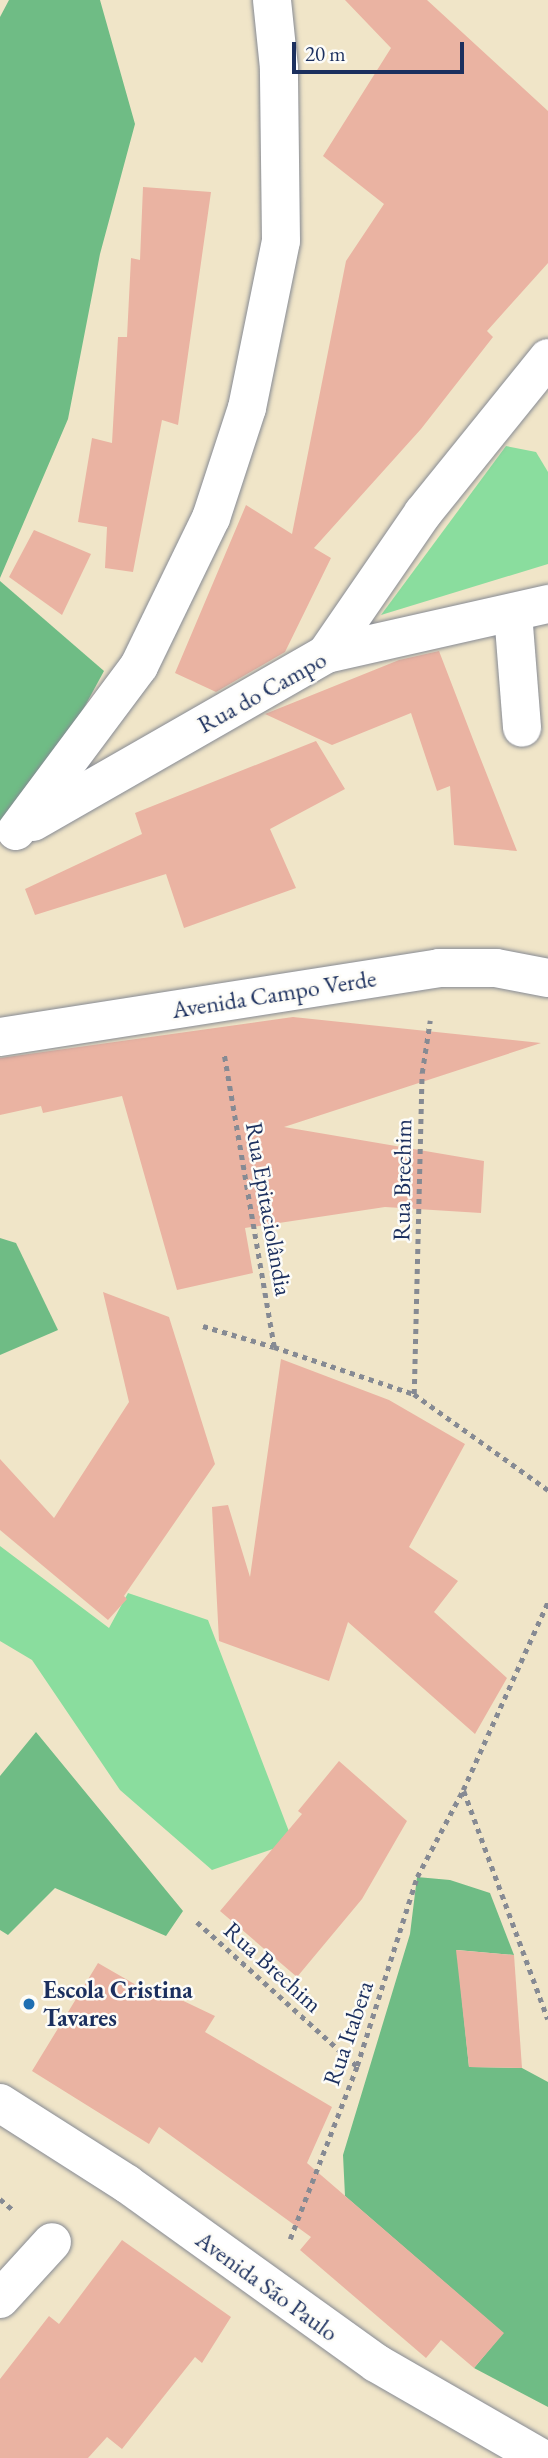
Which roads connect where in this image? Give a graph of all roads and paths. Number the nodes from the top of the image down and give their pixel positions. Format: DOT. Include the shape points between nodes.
graph roads {
  1 [pos="272,0"];
  2 [pos="548,358"];
  3 [pos="530,609"];
  4 [pos="326,653"];
  5 [pos="522,728"];
  6 [pos="8,837"];
  7 [pos="439,968"];
  8 [pos="548,978"];
  9 [pos="216,1003"];
  10 [pos="0,1037"];
  11 [pos="203,1326"];
  12 [pos="274,1347"];
  13 [pos="414,1394"];
  14 [pos="548,1490"];
  15 [pos="548,1602"];
  16 [pos="463,1790"];
  17 [pos="197,1922"];
  18 [pos="548,2019"];
  19 [pos="356,2066"];
  20 [pos="0,2103"];
  21 [pos="52,2242"];
  22 [pos="271,2289"];
  23 [pos="0,2299"];
  24 [pos="541,2458"];
  1 -- 6 [label="main road" via="282,134 281,241 247,408 211,518 139,666"];
  2 -- 4 [label="main road" via="423,513"];
  3 -- 4 [label="main road, Rua do Campo"];
  3 -- 5 [label="main road"];
  4 -- 6 [label="main road, Rua do Campo"];
  7 -- 8 [label="main road, Avenida Campo Verde" via="496,968"];
  7 -- 9 [label="main road, Avenida Campo Verde"];
  7 -- 13 [label="path, Rua Brechim" via="422,1073"];
  9 -- 10 [label="main road, Avenida Campo Verde"];
  9 -- 12 [label="path, Rua Epitaciolândia"];
  11 -- 12 [label="path"];
  12 -- 13 [label="path"];
  13 -- 14 [label="path"];
  15 -- 16 [label="path, Rua Itabera"];
  16 -- 18 [label="path"];
  16 -- 19 [label="path, Rua Itabera" via="417,1877"];
  17 -- 19 [label="path, Rua Brechim"];
  19 -- 22 [label="path, Rua Itabera"];
  20 -- 22 [label="main road, Avenida São Paulo" via="117,2177"];
  21 -- 23 [label="main road"];
  22 -- 24 [label="main road, Avenida São Paulo" via="376,2363"];
}
